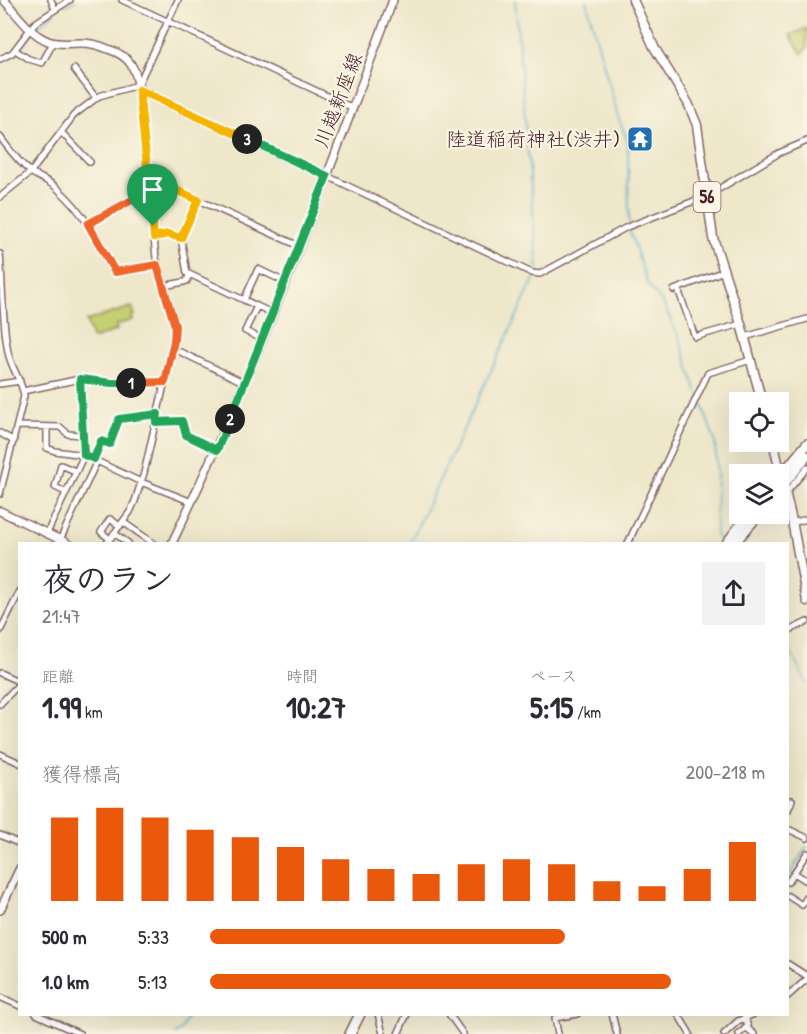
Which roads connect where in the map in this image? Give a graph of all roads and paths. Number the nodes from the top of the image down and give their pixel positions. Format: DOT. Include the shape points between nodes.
graph roads {
  1 [pos="4,0"];
  2 [pos="51,0"];
  3 [pos="70,0"];
  4 [pos="122,0"];
  5 [pos="178,0"];
  6 [pos="393,0"];
  7 [pos="633,0"];
  8 [pos="56,9"];
  9 [pos="168,21"];
  10 [pos="31,29"];
  11 [pos="53,43"];
  12 [pos="15,50"];
  13 [pos="0,59"];
  14 [pos="74,69"];
  15 [pos="139,88"];
  16 [pos="96,98"];
  17 [pos="353,108"];
  18 [pos="61,132"];
  19 [pos="0,137"];
  20 [pos="807,141"];
  21 [pos="90,162"];
  22 [pos="31,172"];
  23 [pos="327,176"];
  24 [pos="148,177"];
  25 [pos="150,196"];
  26 [pos="707,196"];
  27 [pos="0,197"];
  28 [pos="198,200"];
  29 [pos="88,224"];
  30 [pos="154,237"];
  31 [pos="181,238"];
  32 [pos="299,246"];
  33 [pos="0,254"];
  34 [pos="157,265"];
  35 [pos="724,271"];
  36 [pos="1,273"];
  37 [pos="189,275"];
  38 [pos="285,282"];
  39 [pos="163,286"];
  40 [pos="244,300"];
  41 [pos="256,306"];
  42 [pos="272,313"];
  43 [pos="807,319"];
  44 [pos="741,324"];
  45 [pos="745,337"];
  46 [pos="262,339"];
  47 [pos="172,348"];
  48 [pos="751,360"];
  49 [pos="80,379"];
  50 [pos="20,381"];
  51 [pos="165,382"];
  52 [pos="245,383"];
  53 [pos="0,384"];
  54 [pos="23,391"];
  55 [pos="759,392"];
  56 [pos="158,414"];
  57 [pos="156,422"];
  58 [pos="18,426"];
  59 [pos="47,427"];
  60 [pos="0,433"];
  61 [pos="84,435"];
  62 [pos="14,441"];
  63 [pos="807,444"];
  64 [pos="217,450"];
  65 [pos="84,455"];
  66 [pos="807,456"];
  67 [pos="96,460"];
  68 [pos="75,471"];
  69 [pos="805,471"];
  70 [pos="789,474"];
  71 [pos="789,477"];
  72 [pos="789,481"];
  73 [pos="141,482"];
  74 [pos="65,492"];
  75 [pos="0,494"];
  76 [pos="192,502"];
  77 [pos="0,511"];
  78 [pos="789,512"];
  79 [pos="807,519"];
  80 [pos="792,523"];
  81 [pos="122,524"];
  82 [pos="742,524"];
  83 [pos="750,524"];
  84 [pos="47,533"];
  85 [pos="110,538"];
  86 [pos="63,541"];
  87 [pos="151,542"];
  88 [pos="172,542"];
  89 [pos="627,542"];
  90 [pos="728,542"];
  91 [pos="735,542"];
  92 [pos="18,595"];
  93 [pos="807,601"];
  94 [pos="807,622"];
  95 [pos="0,631"];
  96 [pos="789,631"];
  97 [pos="0,673"];
  98 [pos="18,681"];
  99 [pos="18,684"];
  100 [pos="0,704"];
  101 [pos="0,754"];
  102 [pos="18,762"];
  103 [pos="792,800"];
  104 [pos="789,808"];
  105 [pos="789,829"];
  106 [pos="1,838"];
  107 [pos="807,838"];
  108 [pos="18,843"];
  109 [pos="807,853"];
  110 [pos="18,872"];
  111 [pos="794,873"];
  112 [pos="789,880"];
  113 [pos="807,881"];
  114 [pos="789,897"];
  115 [pos="807,897"];
  116 [pos="0,910"];
  117 [pos="789,965"];
  118 [pos="807,977"];
  119 [pos="789,995"];
  120 [pos="0,997"];
  121 [pos="18,1005"];
  122 [pos="40,1016"];
  123 [pos="359,1016"];
  124 [pos="366,1016"];
  125 [pos="378,1016"];
  126 [pos="406,1016"];
  127 [pos="450,1016"];
  128 [pos="555,1016"];
  129 [pos="568,1016"];
  130 [pos="612,1016"];
  131 [pos="679,1016"];
  132 [pos="746,1016"];
  133 [pos="558,1018"];
  134 [pos="748,1026"];
  135 [pos="80,1034"];
  136 [pos="350,1034"];
  137 [pos="357,1034"];
  138 [pos="382,1034"];
  139 [pos="398,1034"];
  140 [pos="463,1034"];
  141 [pos="558,1034"];
  142 [pos="617,1034"];
  143 [pos="690,1034"];
  144 [pos="724,1034"];
  145 [pos="739,1034"];
  146 [pos="754,1034"];
  1 -- 10 [label="main road"];
  2 -- 8 [label="street"];
  3 -- 8 [label="street"];
  4 -- 9 [label="street"];
  5 -- 9 [label="street"];
  6 -- 17 [label="main road, 川越新座線"];
  7 -- 26 [label="main road, 56" via="654,47 691,109 700,138"];
  8 -- 10 [label="street"];
  9 -- 15 [label="street"];
  9 -- 17 [label="street"];
  10 -- 11 [label="main road"];
  10 -- 12 [label="street"];
  11 -- 12 [label="street" via="42,63"];
  11 -- 15 [label="main road" via="97,45 118,52 130,61"];
  12 -- 13 [label="street"];
  14 -- 16 [label="street"];
  15 -- 16 [label="street"];
  15 -- 23 [label="main road"];
  15 -- 24 [label="street"];
  16 -- 18 [label="street" via="74,115"];
  17 -- 23 [label="main road, 川越新座線"];
  18 -- 21 [label="street"];
  18 -- 22 [label="street"];
  19 -- 22 [label="street"];
  20 -- 26 [label="street" via="778,153"];
  22 -- 27 [label="street"];
  22 -- 29 [label="street" via="56,186"];
  23 -- 26 [label="street" via="534,274 544,273 627,227"];
  23 -- 32 [label="main road, 川越新座線"];
  24 -- 25 [label="street"];
  24 -- 28 [label="street"];
  25 -- 29 [label="street" via="132,200"];
  25 -- 30 [label="street"];
  26 -- 35 [label="main road, 56" via="713,238"];
  28 -- 31 [label="street"];
  28 -- 32 [label="street"];
  29 -- 34 [label="street" via="115,272"];
  30 -- 31 [label="street" via="168,234"];
  30 -- 34 [label="street"];
  31 -- 37 [label="street"];
  32 -- 38 [label="main road, 川越新座線"];
  33 -- 36 [label="street"];
  34 -- 39 [label="street"];
  35 -- 44 [label="main road, 56"];
  35 -- 44 [label="street" via="676,290 695,337"];
  36 -- 50 [label="street" via="7,344"];
  37 -- 39 [label="street" via="187,281"];
  37 -- 40 [label="street"];
  38 -- 40 [label="street" via="258,269"];
  38 -- 42 [label="main road, 川越新座線"];
  39 -- 47 [label="street" via="175,326"];
  40 -- 41 [label="street"];
  41 -- 42 [label="street"];
  41 -- 46 [label="street" via="244,331"];
  42 -- 46 [label="main road, 川越新座線"];
  43 -- 45 [label="street"];
  44 -- 45 [label="main road, 56"];
  45 -- 48 [label="main road, 56"];
  46 -- 52 [label="main road, 川越新座線"];
  47 -- 51 [label="street"];
  47 -- 52 [label="street"];
  48 -- 55 [label="main road, 56"];
  48 -- 89 [label="street" via="708,374"];
  49 -- 51 [label="street"];
  49 -- 54 [label="street"];
  49 -- 61 [label="street"];
  50 -- 53 [label="street"];
  50 -- 54 [label="street"];
  51 -- 56 [label="street"];
  52 -- 64 [label="main road, 川越新座線"];
  54 -- 58 [label="street"];
  56 -- 57 [label="street"];
  56 -- 67 [label="street" via="119,419 110,444 101,441"];
  57 -- 64 [label="street" via="182,421 186,435"];
  57 -- 73 [label="street"];
  58 -- 59 [label="street"];
  58 -- 62 [label="street"];
  59 -- 61 [label="street"];
  59 -- 65 [label="street" via="47,448"];
  60 -- 62 [label="street"];
  61 -- 65 [label="street"];
  62 -- 75 [label="street"];
  63 -- 70 [label="highway"];
  64 -- 76 [label="main road, 川越新座線"];
  65 -- 67 [label="street"];
  65 -- 68 [label="street"];
  66 -- 71 [label="highway"];
  67 -- 73 [label="street"];
  67 -- 86 [label="street"];
  68 -- 74 [label="street"];
  68 -- 74 [label="street" via="61,465 55,487"];
  69 -- 72 [label="street"];
  73 -- 76 [label="street"];
  73 -- 81 [label="street"];
  74 -- 84 [label="street"];
  76 -- 88 [label="main road, 川越新座線"];
  77 -- 84 [label="main road"];
  78 -- 80 [label="main road"];
  79 -- 80 [label="street"];
  80 -- 93 [label="main road"];
  81 -- 85 [label="street"];
  81 -- 85 [label="street" via="110,519 101,531"];
  81 -- 87 [label="street"];
  82 -- 90 [label="highway"];
  83 -- 91 [label="highway"];
  84 -- 86 [label="main road"];
  92 -- 95 [label="street"];
  94 -- 96 [label="street"];
  97 -- 98 [label="street"];
  99 -- 100 [label="street"];
  101 -- 102 [label="street"];
  103 -- 104 [label="street"];
  105 -- 107 [label="street"];
  106 -- 108 [label="street"];
  109 -- 111 [label="street"];
  110 -- 116 [label="main road"];
  111 -- 112 [label="street"];
  111 -- 113 [label="street"];
  114 -- 115 [label="street" via="802,905"];
  117 -- 118 [label="street"];
  118 -- 119 [label="street"];
  120 -- 121 [label="street"];
  122 -- 135 [label="street"];
  123 -- 136 [label="highway"];
  124 -- 137 [label="highway"];
  125 -- 138 [label="street"];
  126 -- 139 [label="street"];
  127 -- 140 [label="street"];
  128 -- 133 [label="street"];
  129 -- 133 [label="street"];
  130 -- 142 [label="street"];
  131 -- 143 [label="street"];
  132 -- 134 [label="street"];
  132 -- 144 [label="street"];
  133 -- 141 [label="street"];
  134 -- 145 [label="street"];
  134 -- 146 [label="street"];
}
